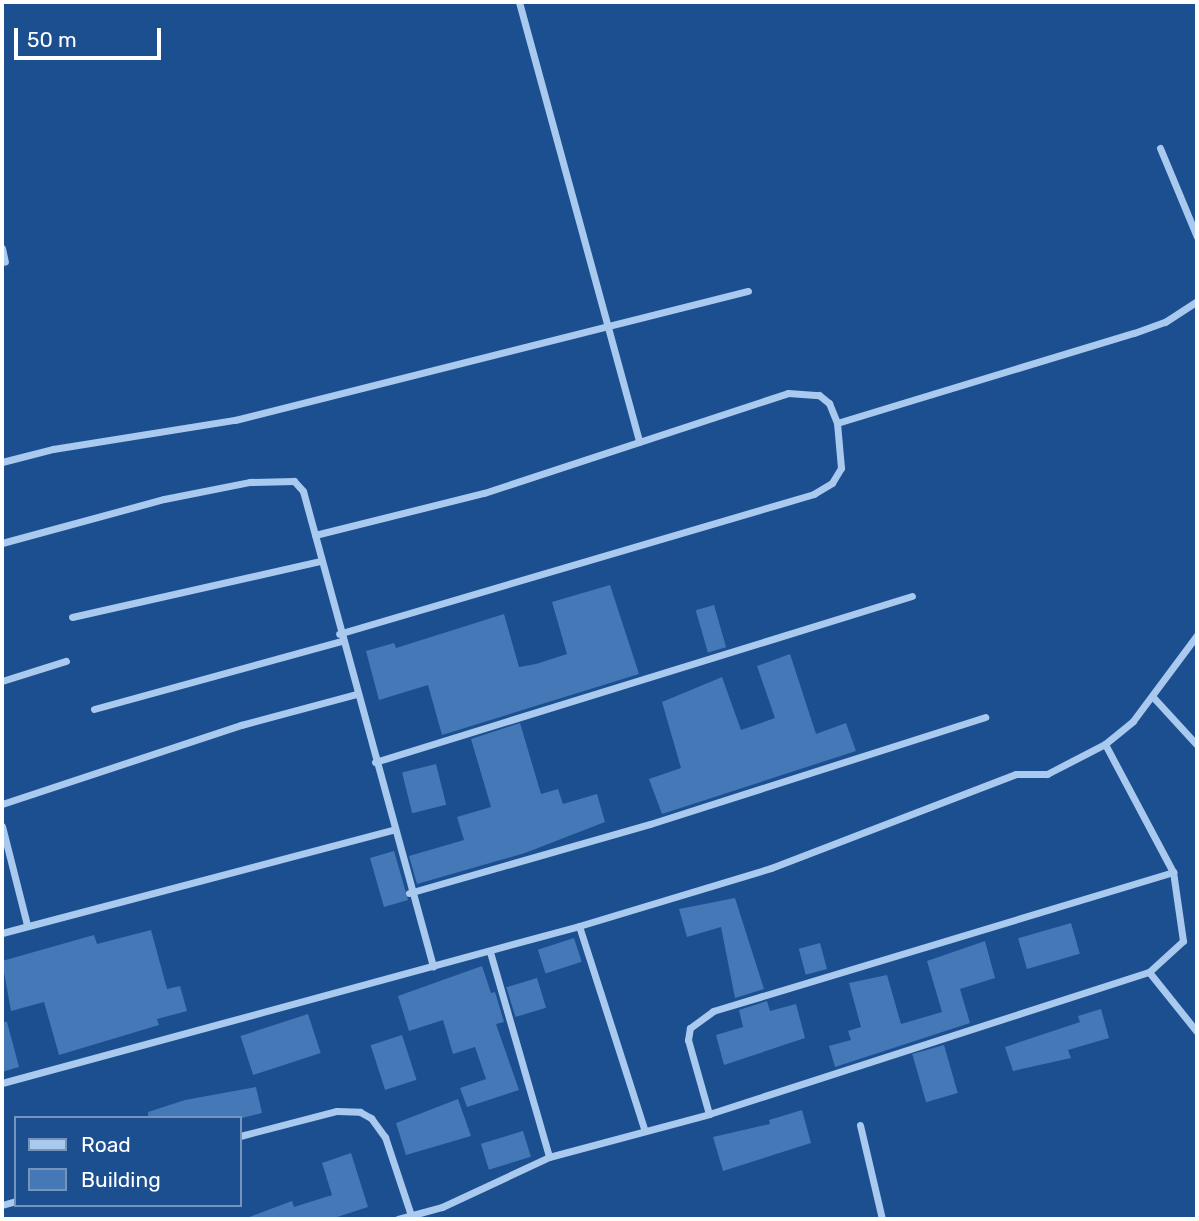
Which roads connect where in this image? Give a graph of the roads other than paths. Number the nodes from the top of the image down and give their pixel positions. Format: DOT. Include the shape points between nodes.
graph roads {
  1 [pos="519,2"];
  2 [pos="1160,148"];
  3 [pos="1197,237"];
  4 [pos="2,247"];
  5 [pos="5,262"];
  6 [pos="748,291"];
  7 [pos="1197,301"];
  8 [pos="608,330"];
  9 [pos="837,423"];
  10 [pos="639,442"];
  11 [pos="2,462"];
  12 [pos="315,535"];
  13 [pos="2,543"];
  14 [pos="321,561"];
  15 [pos="912,596"];
  16 [pos="72,617"];
  17 [pos="1197,635"];
  18 [pos="340,638"];
  19 [pos="66,661"];
  20 [pos="2,681"];
  21 [pos="357,694"];
  22 [pos="1153,697"];
  23 [pos="94,709"];
  24 [pos="985,717"];
  25 [pos="1105,744"];
  26 [pos="1197,745"];
  27 [pos="375,762"];
  28 [pos="2,804"];
  29 [pos="2,826"];
  30 [pos="393,830"];
  31 [pos="1173,872"];
  32 [pos="409,893"];
  33 [pos="27,925"];
  34 [pos="579,926"];
  35 [pos="2,933"];
  36 [pos="490,952"];
  37 [pos="433,967"];
  38 [pos="1149,972"];
  39 [pos="1197,1032"];
  40 [pos="2,1083"];
  41 [pos="709,1114"];
  42 [pos="860,1125"];
  43 [pos="645,1131"];
  44 [pos="242,1135"];
  45 [pos="549,1157"];
  46 [pos="411,1215"];
  47 [pos="398,1219"];
  48 [pos="883,1219"];
  1 -- 8 [label="street"];
  2 -- 3 [label="street"];
  4 -- 5 [label="street"];
  6 -- 8 [label="street"];
  7 -- 9 [label="street" via="1165,322 1134,333"];
  8 -- 10 [label="street"];
  8 -- 11 [label="street" via="236,420 52,449"];
  9 -- 10 [label="street" via="829,403 804,391"];
  9 -- 18 [label="street" via="841,468 832,483 814,494"];
  10 -- 12 [label="street" via="484,493"];
  12 -- 13 [label="street" via="303,491 294,481 278,478 164,499"];
  12 -- 14 [label="street"];
  14 -- 16 [label="street"];
  14 -- 18 [label="street"];
  15 -- 27 [label="street"];
  17 -- 22 [label="street"];
  18 -- 21 [label="street"];
  18 -- 23 [label="street"];
  19 -- 20 [label="street"];
  21 -- 27 [label="street"];
  21 -- 28 [label="street" via="241,725"];
  22 -- 25 [label="street"];
  22 -- 26 [label="street"];
  24 -- 32 [label="street" via="650,824"];
  25 -- 31 [label="street"];
  25 -- 34 [label="street" via="1047,774 1016,774 771,869"];
  27 -- 30 [label="street"];
  29 -- 33 [label="street"];
  30 -- 32 [label="street"];
  30 -- 33 [label="street"];
  31 -- 38 [label="street" via="1183,941"];
  31 -- 41 [label="street" via="713,1011 690,1028 688,1040"];
  32 -- 37 [label="street"];
  33 -- 35 [label="street"];
  34 -- 36 [label="street"];
  34 -- 43 [label="street"];
  36 -- 37 [label="street"];
  36 -- 45 [label="street"];
  37 -- 40 [label="street"];
  38 -- 39 [label="street"];
  38 -- 41 [label="street"];
  41 -- 43 [label="street"];
  42 -- 48 [label="street"];
  43 -- 45 [label="street"];
  44 -- 46 [label="street" via="337,1111 360,1112 371,1118 385,1137"];
  45 -- 46 [label="street" via="442,1207"];
  46 -- 47 [label="street"];
}
